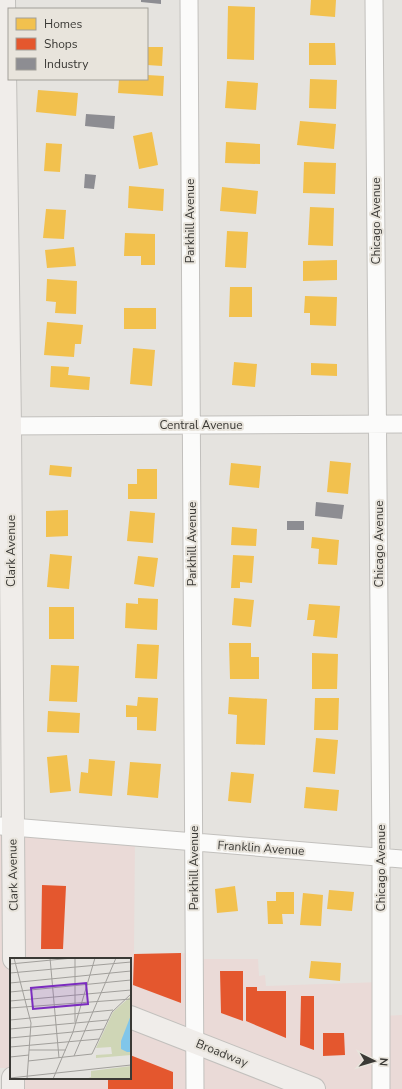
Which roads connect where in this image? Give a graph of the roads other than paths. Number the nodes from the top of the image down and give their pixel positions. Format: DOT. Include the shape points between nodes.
graph roads {
  1 [pos="4,0"];
  2 [pos="188,0"];
  3 [pos="374,0"];
  4 [pos="378,424"];
  5 [pos="402,424"];
  6 [pos="191,425"];
  7 [pos="5,426"];
  8 [pos="6,826"];
  9 [pos="194,842"];
  10 [pos="381,857"];
  11 [pos="402,859"];
  12 [pos="14,958"];
  13 [pos="0,969"];
  14 [pos="10,973"];
  15 [pos="131,1018"];
  16 [pos="195,1042"];
  17 [pos="195,1089"];
  18 [pos="314,1089"];
  19 [pos="381,1089"];
  1 -- 7 [label="street, Clark Avenue"];
  2 -- 6 [label="street, Parkhill Avenue"];
  3 -- 4 [label="street, Chicago Avenue"];
  4 -- 5 [label="street, Central Avenue"];
  4 -- 6 [label="street, Central Avenue"];
  4 -- 10 [label="street, Chicago Avenue"];
  6 -- 7 [label="street, Central Avenue"];
  6 -- 9 [label="street, Parkhill Avenue"];
  7 -- 8 [label="street, Clark Avenue"];
  8 -- 9 [label="street, Franklin Avenue"];
  8 -- 12 [label="street, Clark Avenue"];
  9 -- 10 [label="street, Franklin Avenue"];
  9 -- 16 [label="street, Parkhill Avenue"];
  10 -- 11 [label="street, Franklin Avenue"];
  10 -- 19 [label="street, Chicago Avenue"];
  13 -- 14 [label="street"];
  15 -- 16 [label="street, Broadway"];
  16 -- 17 [label="street, Parkhill Avenue"];
  16 -- 18 [label="street, Broadway"];
}
